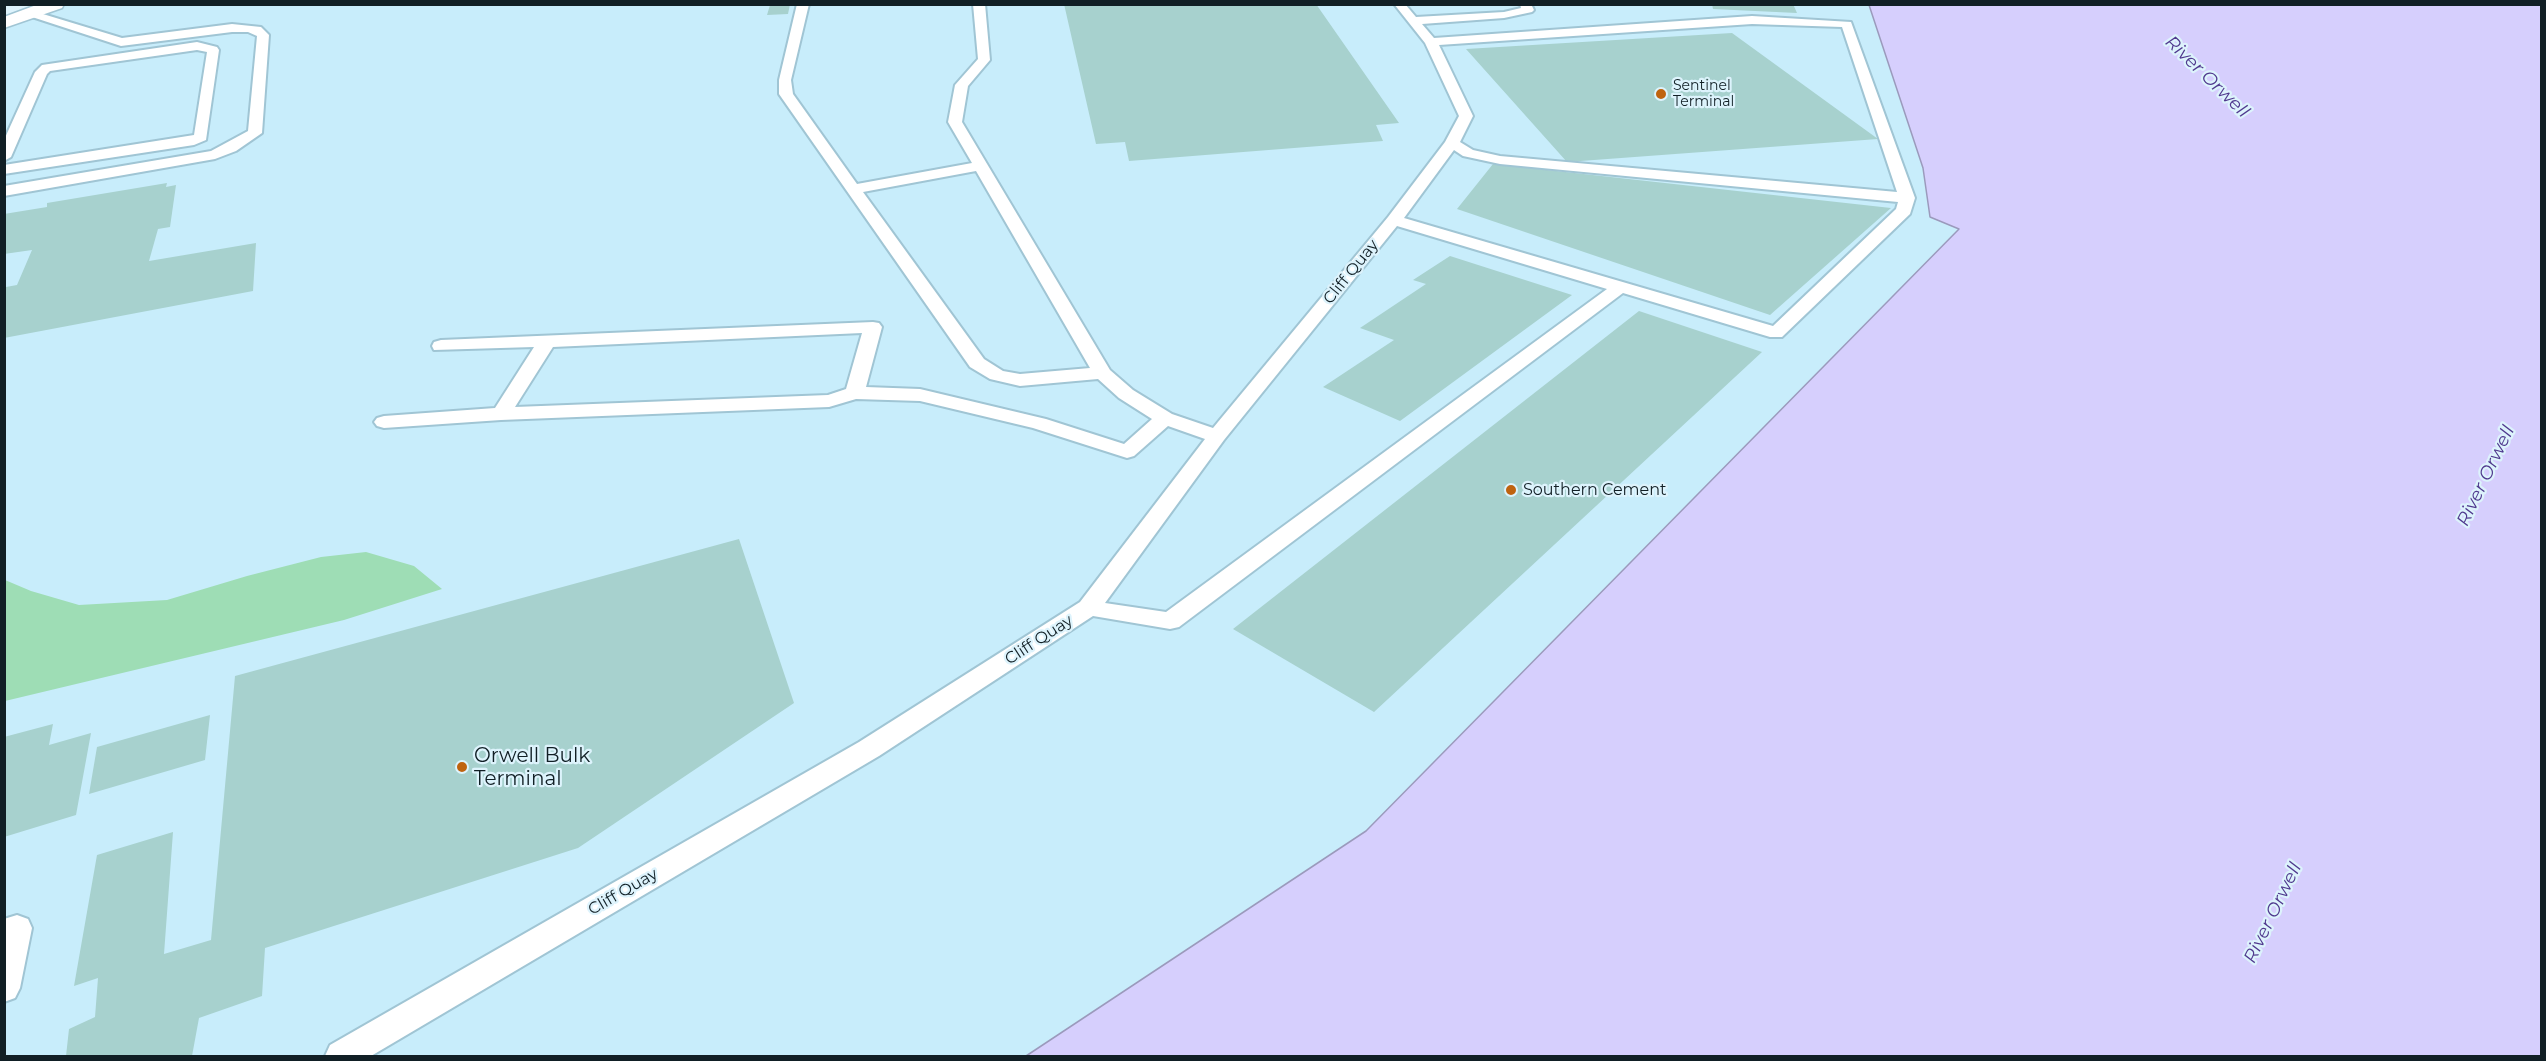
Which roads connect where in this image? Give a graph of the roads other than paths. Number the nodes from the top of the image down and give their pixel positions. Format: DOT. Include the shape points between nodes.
graph roads {
  1 [pos="56,4"];
  2 [pos="803,4"];
  3 [pos="979,4"];
  4 [pos="1525,4"];
  5 [pos="1407,13"];
  6 [pos="33,14"];
  7 [pos="4,23"];
  8 [pos="152,38"];
  9 [pos="1431,42"];
  10 [pos="146,53"];
  11 [pos="194,141"];
  12 [pos="1452,143"];
  13 [pos="231,148"];
  14 [pos="105,156"];
  15 [pos="4,157"];
  16 [pos="980,166"];
  17 [pos="4,170"];
  18 [pos="99,174"];
  19 [pos="854,189"];
  20 [pos="4,191"];
  21 [pos="1907,198"];
  22 [pos="1394,220"];
  23 [pos="1622,286"];
  24 [pos="547,342"];
  25 [pos="441,346"];
  26 [pos="1102,373"];
  27 [pos="855,393"];
  28 [pos="501,414"];
  29 [pos="1165,418"];
  30 [pos="384,422"];
  31 [pos="1217,436"];
  32 [pos="1089,608"];
  33 [pos="4,932"];
  34 [pos="4,988"];
  35 [pos="342,1056"];
  1 -- 6 [label="street"];
  2 -- 19 [label="lane" via="785,80 786,94"];
  3 -- 16 [label="lane" via="984,60 962,85 955,122"];
  4 -- 5 [label="lane" via="1528,10 1504,15"];
  5 -- 9 [label="lane, Cliff Quay"];
  6 -- 7 [label="street"];
  6 -- 8 [label="lane" via="113,41"];
  8 -- 10 [label="lane"];
  8 -- 13 [label="lane" via="232,28 257,30 263,35 255,133"];
  9 -- 12 [label="lane, Cliff Quay" via="1466,116"];
  9 -- 21 [label="lane" via="1752,20 1843,19"];
  10 -- 11 [label="lane" via="197,46 213,50 201,137"];
  10 -- 15 [label="lane" via="46,68"];
  11 -- 13 [label="lane"];
  11 -- 14 [label="lane"];
  12 -- 21 [label="lane" via="1468,153 1500,160"];
  12 -- 22 [label="lane, Cliff Quay"];
  13 -- 18 [label="lane"];
  14 -- 17 [label="lane"];
  14 -- 18 [label="lane"];
  16 -- 19 [label="lane"];
  16 -- 26 [label="lane"];
  18 -- 20 [label="lane"];
  19 -- 26 [label="lane" via="977,363 997,375 1020,380"];
  21 -- 23 [label="lane" via="1904,211 1776,333"];
  22 -- 23 [label="lane"];
  22 -- 31 [label="lane, Cliff Quay"];
  23 -- 32 [label="lane" via="1170,621"];
  24 -- 25 [label="lane"];
  24 -- 27 [label="lane" via="873,327"];
  24 -- 28 [label="lane"];
  26 -- 29 [label="lane" via="1126,394"];
  27 -- 28 [label="lane" via="829,401"];
  27 -- 29 [label="lane" via="921,395 1039,423 1127,452"];
  28 -- 30 [label="lane"];
  29 -- 31 [label="lane"];
  31 -- 32 [label="lane, Cliff Quay"];
  32 -- 35 [label="lane, Cliff Quay" via="869,749"];
  33 -- 34 [label="lane" via="17,928"];
}
